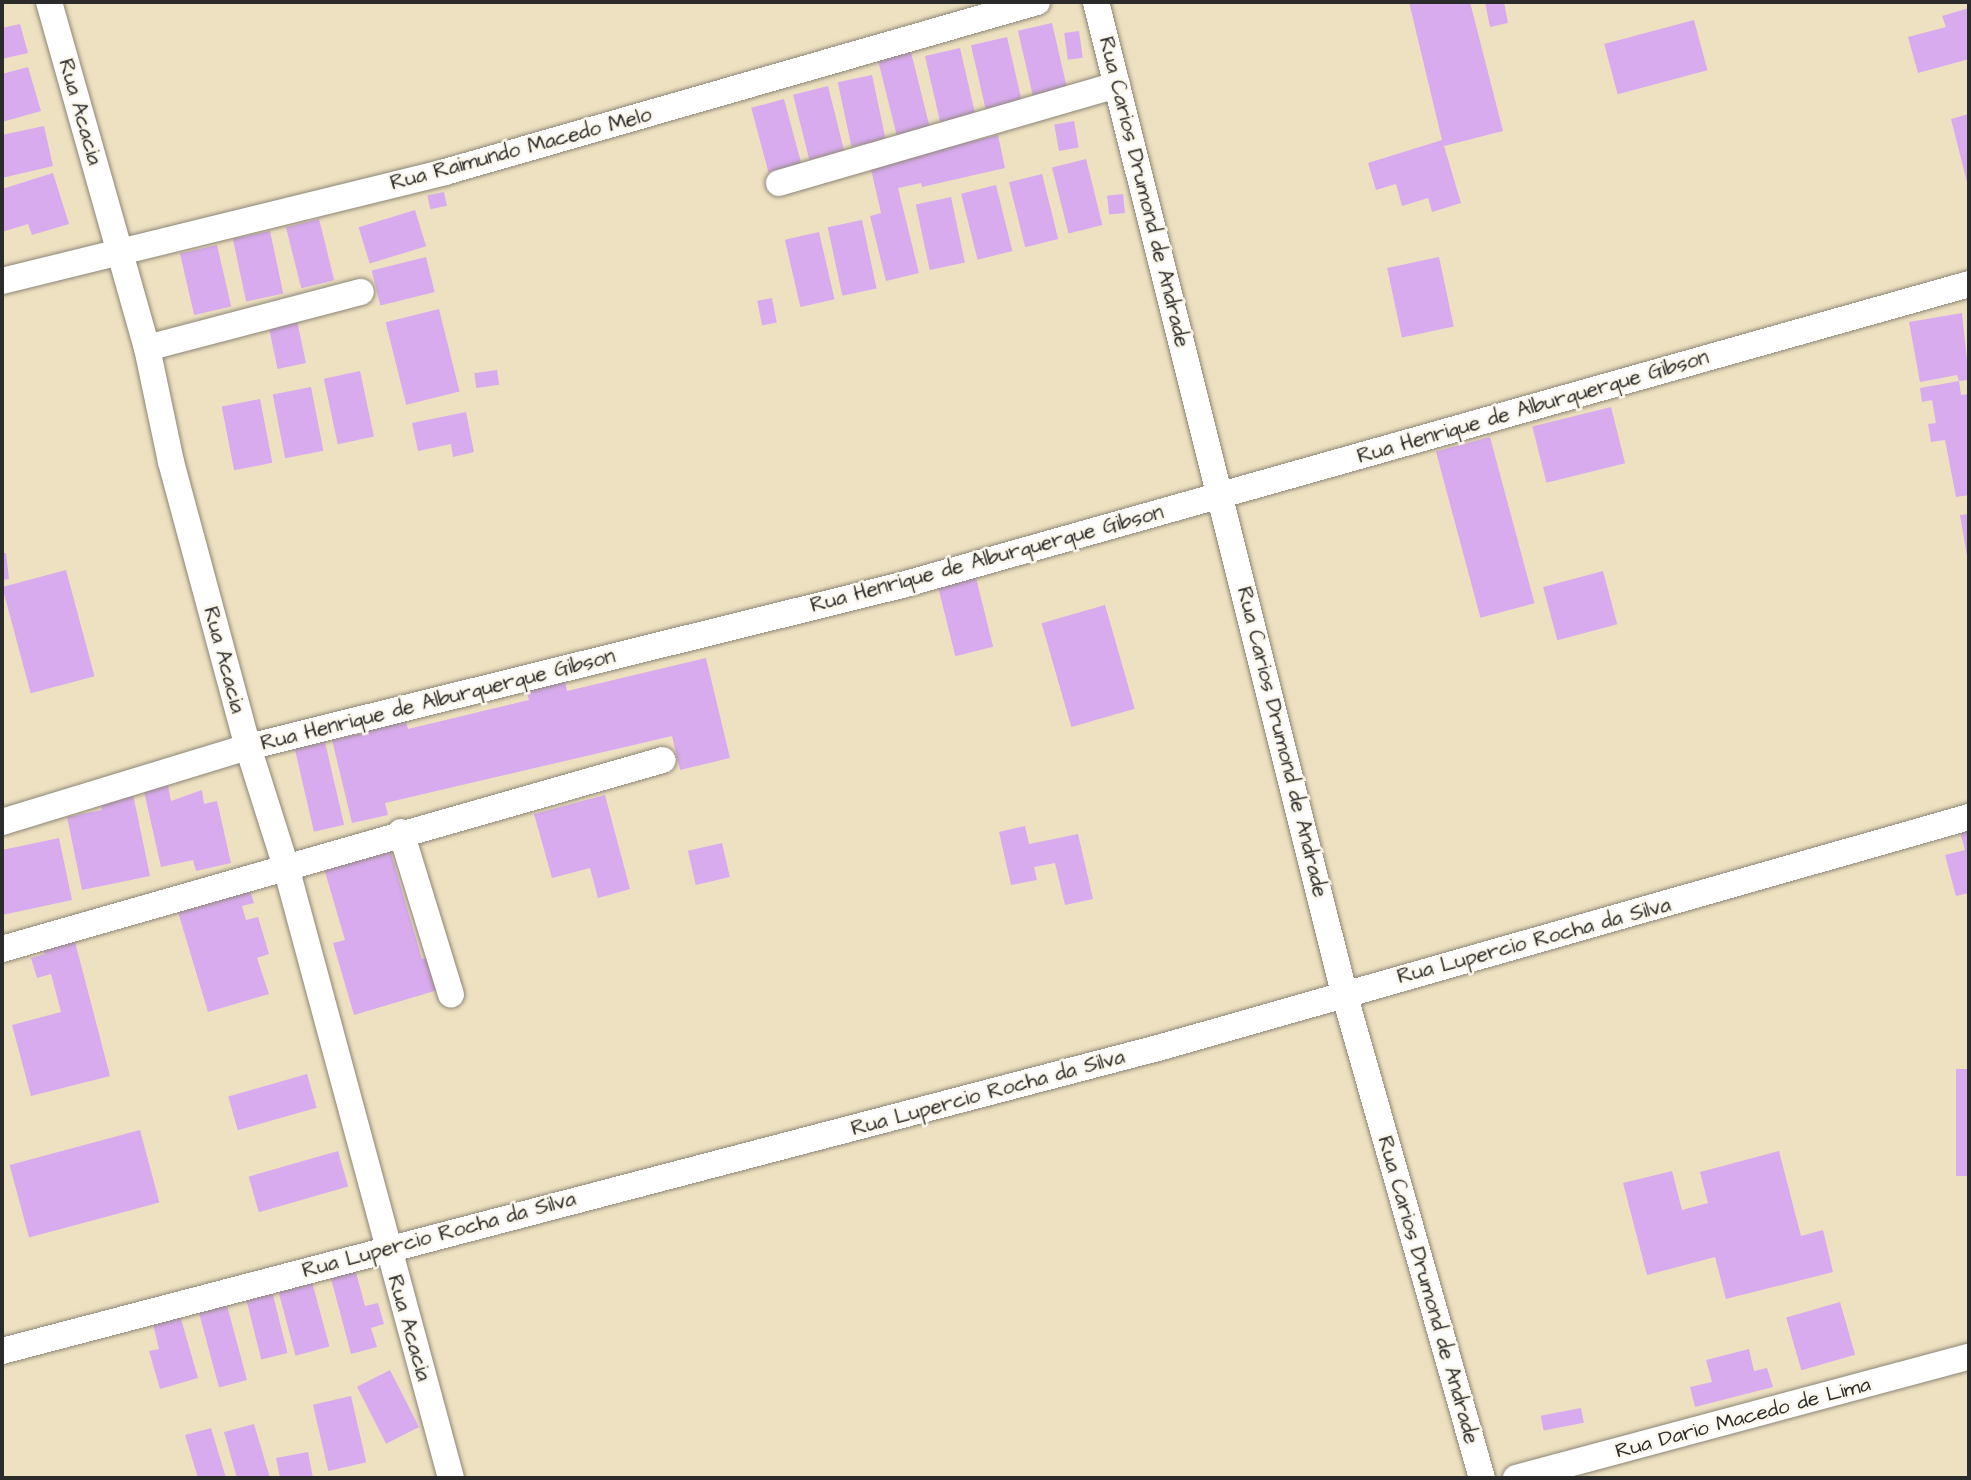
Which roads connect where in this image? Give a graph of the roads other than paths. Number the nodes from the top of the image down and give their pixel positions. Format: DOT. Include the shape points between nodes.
graph roads {
  1 [pos="49,2"];
  2 [pos="1037,2"];
  3 [pos="1096,2"];
  4 [pos="1117,85"];
  5 [pos="779,183"];
  6 [pos="118,249"];
  7 [pos="2,281"];
  8 [pos="1969,284"];
  9 [pos="361,292"];
  10 [pos="147,348"];
  11 [pos="1221,495"];
  12 [pos="248,747"];
  13 [pos="663,760"];
  14 [pos="1969,817"];
  15 [pos="2,822"];
  16 [pos="401,832"];
  17 [pos="286,867"];
  18 [pos="2,949"];
  19 [pos="1345,993"];
  20 [pos="451,995"];
  21 [pos="387,1248"];
  22 [pos="2,1351"];
  23 [pos="1969,1357"];
  24 [pos="451,1478"];
  25 [pos="1482,1478"];
  26 [pos="1516,1478"];
  1 -- 6 [label="street, Rua Acacia"];
  2 -- 6 [label="street, Rua Raimundo Macedo Melo" via="445,172"];
  3 -- 4 [label="street, Rua Carios Drumond de Andrade"];
  4 -- 5 [label="street"];
  4 -- 11 [label="street, Rua Carios Drumond de Andrade"];
  6 -- 7 [label="street, Rua Raimundo Macedo Melo"];
  6 -- 10 [label="street, Rua Acacia"];
  8 -- 11 [label="street, Rua Henrique de Alburquerque Gibson"];
  9 -- 10 [label="street"];
  10 -- 12 [label="street, Rua Acacia" via="171,463"];
  11 -- 12 [label="street, Rua Henrique de Alburquerque Gibson" via="902,586"];
  11 -- 19 [label="street, Rua Carios Drumond de Andrade"];
  12 -- 15 [label="street, Rua Henrique de Alburquerque Gibson"];
  12 -- 17 [label="street, Rua Acacia"];
  13 -- 16 [label="street"];
  14 -- 19 [label="street, Rua Lupercio Rocha da Silva"];
  16 -- 17 [label="street"];
  16 -- 20 [label="street"];
  17 -- 18 [label="street"];
  17 -- 21 [label="street, Rua Acacia"];
  19 -- 21 [label="street, Rua Lupercio Rocha da Silva" via="1158,1048"];
  19 -- 25 [label="street, Rua Carios Drumond de Andrade"];
  21 -- 22 [label="street, Rua Lupercio Rocha da Silva"];
  21 -- 24 [label="street, Rua Acacia"];
  23 -- 26 [label="street, Rua Dario Macedo de Lima"];
}
